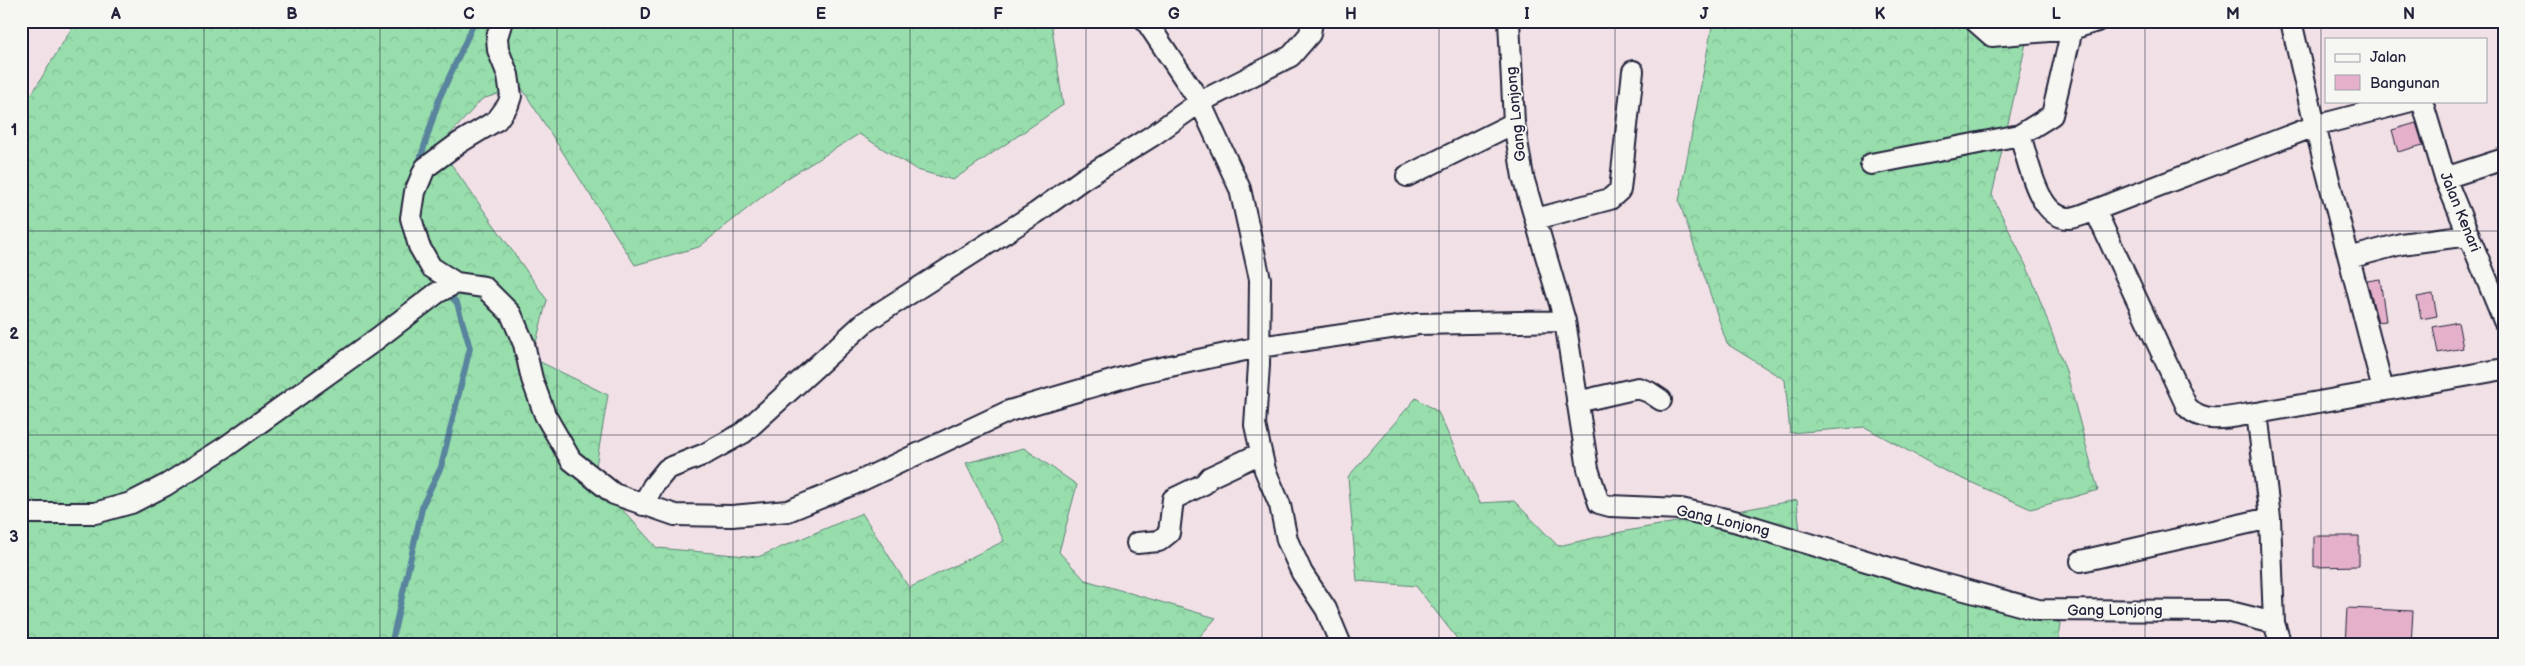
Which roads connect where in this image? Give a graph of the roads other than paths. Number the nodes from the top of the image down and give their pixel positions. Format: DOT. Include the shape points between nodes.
graph roads {
  1 [pos="502,21"];
  2 [pos="1146,21"];
  3 [pos="1312,21"];
  4 [pos="1509,21"];
  5 [pos="1974,21"];
  6 [pos="2097,21"];
  7 [pos="2291,21"];
  8 [pos="2075,25"];
  9 [pos="1633,71"];
  10 [pos="1200,102"];
  11 [pos="2407,102"];
  12 [pos="2422,102"];
  13 [pos="1514,123"];
  14 [pos="2315,126"];
  15 [pos="2020,134"];
  16 [pos="2504,158"];
  17 [pos="1872,164"];
  18 [pos="1407,176"];
  19 [pos="2445,178"];
  20 [pos="2095,210"];
  21 [pos="1536,218"];
  22 [pos="2469,235"];
  23 [pos="2349,258"];
  24 [pos="2495,276"];
  25 [pos="456,283"];
  26 [pos="1565,321"];
  27 [pos="2504,321"];
  28 [pos="1259,347"];
  29 [pos="2504,369"];
  30 [pos="2383,390"];
  31 [pos="1661,400"];
  32 [pos="1578,402"];
  33 [pos="2257,413"];
  34 [pos="1261,453"];
  35 [pos="643,505"];
  36 [pos="21,513"];
  37 [pos="2270,518"];
  38 [pos="1137,543"];
  39 [pos="2081,561"];
  40 [pos="2274,623"];
  41 [pos="1341,645"];
  42 [pos="2281,645"];
  1 -- 25 [label="street" via="497,37 498,50 508,75 511,96 508,105 497,120 425,168 414,192 411,218 419,246 431,267"];
  2 -- 10 [label="street"];
  3 -- 10 [label="street" via="1310,34 1291,56"];
  4 -- 13 [label="street, Gang Lonjong"];
  5 -- 8 [label="street" via="1992,36"];
  6 -- 8 [label="street"];
  7 -- 14 [label="street"];
  8 -- 15 [label="street" via="2052,115"];
  9 -- 21 [label="street" via="1620,190 1610,199"];
  10 -- 28 [label="street" via="1240,189 1260,280"];
  10 -- 35 [label="street" via="1036,213 865,322 743,433 705,454 667,469"];
  11 -- 14 [label="street"];
  12 -- 19 [label="street, Jalan Kenari"];
  13 -- 18 [label="street"];
  13 -- 21 [label="street, Gang Lonjong" via="1523,177"];
  14 -- 20 [label="street"];
  14 -- 23 [label="street"];
  15 -- 17 [label="street"];
  15 -- 20 [label="street" via="2042,201 2052,213 2068,218"];
  16 -- 19 [label="street"];
  19 -- 22 [label="street, Jalan Kenari"];
  20 -- 33 [label="street" via="2187,407 2195,415 2211,420"];
  21 -- 26 [label="street, Gang Lonjong"];
  22 -- 23 [label="street" via="2401,244"];
  22 -- 24 [label="street, Jalan Kenari"];
  23 -- 30 [label="street"];
  24 -- 27 [label="street, Jalan Kenari"];
  25 -- 35 [label="street" via="484,287 511,314 524,344 545,414 571,460 614,494"];
  25 -- 36 [label="street" via="437,293 235,440 166,485 131,503 95,513"];
  26 -- 28 [label="street" via="1418,324"];
  26 -- 32 [label="street, Gang Lonjong"];
  28 -- 34 [label="street" via="1254,425"];
  28 -- 35 [label="street" via="1142,372 1009,410 854,484 788,511 732,516 675,515"];
  29 -- 30 [label="street"];
  30 -- 33 [label="street"];
  31 -- 32 [label="street" via="1638,388"];
  32 -- 40 [label="street, Gang Lonjong" via="1588,469 1599,504 1681,509 1734,521 2038,610 2226,611"];
  33 -- 37 [label="street"];
  34 -- 38 [label="street" via="1173,499 1169,533 1160,541"];
  34 -- 41 [label="street" via="1280,505 1287,540 1302,573 1326,610"];
  37 -- 39 [label="street"];
  37 -- 40 [label="street"];
  40 -- 42 [label="street"];
}
